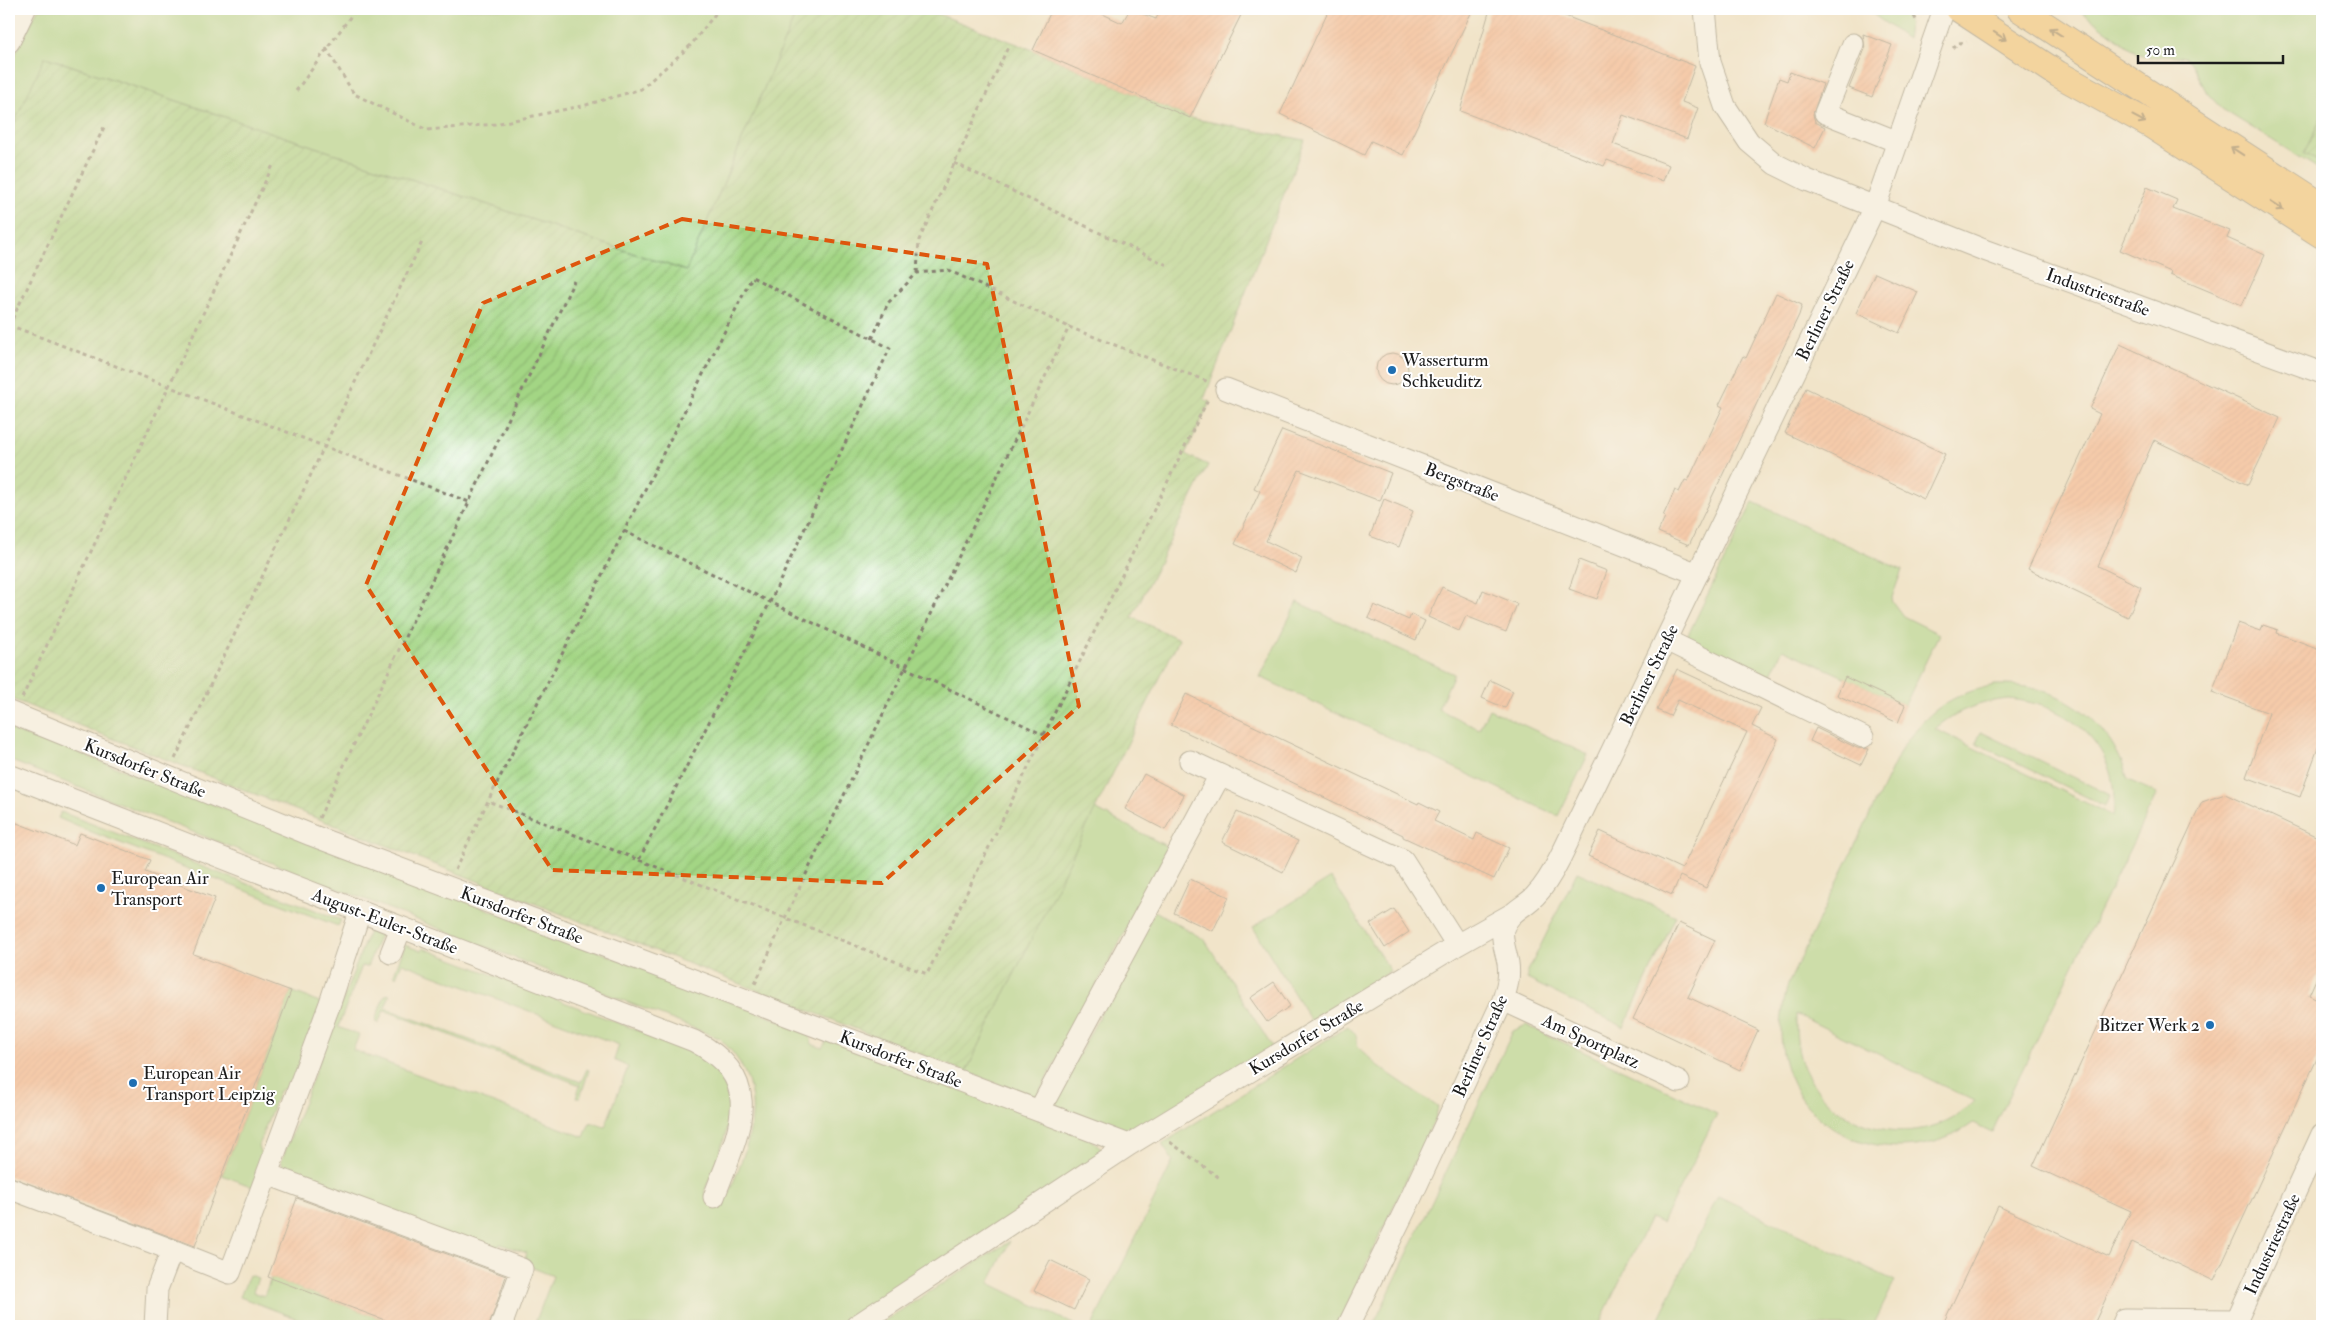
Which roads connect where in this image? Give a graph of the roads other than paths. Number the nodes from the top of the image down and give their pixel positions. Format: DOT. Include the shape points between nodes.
graph roads {
  1 [pos="25,9"];
  2 [pos="1705,9"];
  3 [pos="1944,9"];
  4 [pos="1959,9"];
  5 [pos="2020,9"];
  6 [pos="9,42"];
  7 [pos="1853,44"];
  8 [pos="1898,142"];
  9 [pos="2322,206"];
  10 [pos="1875,207"];
  11 [pos="2322,235"];
  12 [pos="2322,373"];
  13 [pos="1226,389"];
  14 [pos="1698,574"];
  15 [pos="1666,640"];
  16 [pos="11,713"];
  17 [pos="1863,737"];
  18 [pos="1190,760"];
  19 [pos="9,775"];
  20 [pos="1220,775"];
  21 [pos="360,912"];
  22 [pos="1512,914"];
  23 [pos="401,928"];
  24 [pos="1457,945"];
  25 [pos="391,954"];
  26 [pos="1503,1000"];
  27 [pos="1679,1082"];
  28 [pos="1039,1111"];
  29 [pos="2322,1134"];
  30 [pos="1129,1145"];
  31 [pos="267,1174"];
  32 [pos="9,1188"];
  33 [pos="714,1197"];
  34 [pos="172,1250"];
  35 [pos="2235,1323"];
  36 [pos="155,1326"];
  37 [pos="501,1326"];
  38 [pos="856,1326"];
  39 [pos="1348,1326"];
  40 [pos="2122,1326"];
  1 -- 6 [label="street"];
  2 -- 10 [label="street, Industriestraße" via="1710,62 1725,106 1749,142 1775,164"];
  3 -- 8 [label="street, Berliner Straße"];
  4 -- 11 [label="main road, one-way" via="2058,74 2152,125"];
  9 -- 5 [label="main road, one-way"];
  7 -- 8 [label="street" via="1825,113"];
  8 -- 10 [label="street, Berliner Straße"];
  10 -- 12 [label="street, Industriestraße"];
  10 -- 14 [label="street, Berliner Straße"];
  13 -- 14 [label="street, Bergstraße"];
  14 -- 15 [label="street, Berliner Straße"];
  15 -- 17 [label="street"];
  15 -- 22 [label="street, Berliner Straße" via="1548,881 1534,898"];
  16 -- 28 [label="street, Kursdorfer Straße" via="311,835"];
  18 -- 20 [label="street"];
  19 -- 21 [label="street, August-Euler-Straße"];
  20 -- 24 [label="street" via="1402,860"];
  20 -- 28 [label="street"];
  21 -- 23 [label="street, August-Euler-Straße"];
  21 -- 31 [label="street"];
  22 -- 24 [label="street, Kursdorfer Straße"];
  22 -- 26 [label="street, Berliner Straße" via="1504,928 1509,981"];
  23 -- 25 [label="street"];
  23 -- 33 [label="street, August-Euler-Straße" via="713,1051 735,1078 743,1112"];
  24 -- 30 [label="street, Kursdorfer Straße"];
  26 -- 27 [label="street, Am Sportplatz"];
  26 -- 39 [label="street, Berliner Straße"];
  28 -- 30 [label="street, Kursdorfer Straße"];
  29 -- 35 [label="street, Industriestraße"];
  30 -- 38 [label="street, Kursdorfer Straße"];
  31 -- 34 [label="street" via="230,1273"];
  31 -- 37 [label="street" via="522,1269"];
  32 -- 34 [label="street"];
  34 -- 36 [label="street" via="157,1289"];
  35 -- 40 [label="street" via="2125,1319"];
}
